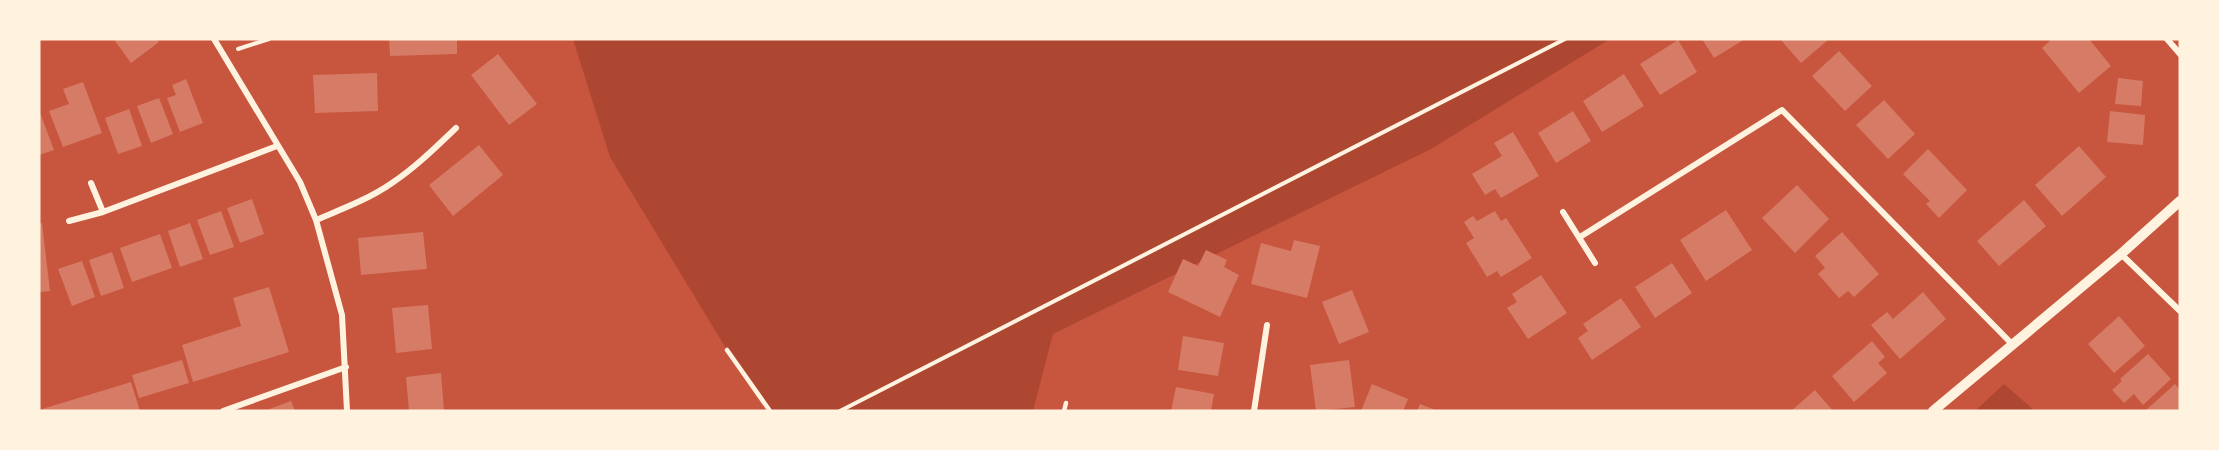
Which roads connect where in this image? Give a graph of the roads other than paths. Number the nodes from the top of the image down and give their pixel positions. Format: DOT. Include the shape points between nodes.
graph roads {
  1 [pos="214,39"];
  2 [pos="2167,39"];
  3 [pos="2180,54"];
  4 [pos="456,128"];
  5 [pos="277,146"];
  6 [pos="91,183"];
  7 [pos="2180,201"];
  8 [pos="103,212"];
  9 [pos="1563,212"];
  10 [pos="316,220"];
  11 [pos="69,221"];
  12 [pos="1580,237"];
  13 [pos="2121,254"];
  14 [pos="1595,264"];
  15 [pos="2180,311"];
  16 [pos="1268,325"];
  17 [pos="2013,345"];
  18 [pos="728,350"];
  19 [pos="345,367"];
  20 [pos="1066,403"];
  21 [pos="223,411"];
  22 [pos="347,411"];
  23 [pos="770,411"];
  24 [pos="1064,411"];
  25 [pos="1254,411"];
  26 [pos="1933,411"];
  1 -- 5 [label="street"];
  2 -- 3 [label="street"];
  4 -- 10 [label="street" via="391,184"];
  5 -- 8 [label="street"];
  5 -- 10 [label="street" via="300,182"];
  6 -- 8 [label="street"];
  7 -- 13 [label="street"];
  8 -- 11 [label="street"];
  9 -- 12 [label="street"];
  10 -- 19 [label="street" via="342,315"];
  12 -- 14 [label="street"];
  12 -- 17 [label="street" via="1782,110"];
  13 -- 15 [label="street"];
  13 -- 17 [label="street"];
  16 -- 25 [label="street"];
  17 -- 26 [label="street"];
  18 -- 23 [label="lane"];
  19 -- 21 [label="street"];
  19 -- 22 [label="street"];
  20 -- 24 [label="lane"];
}
